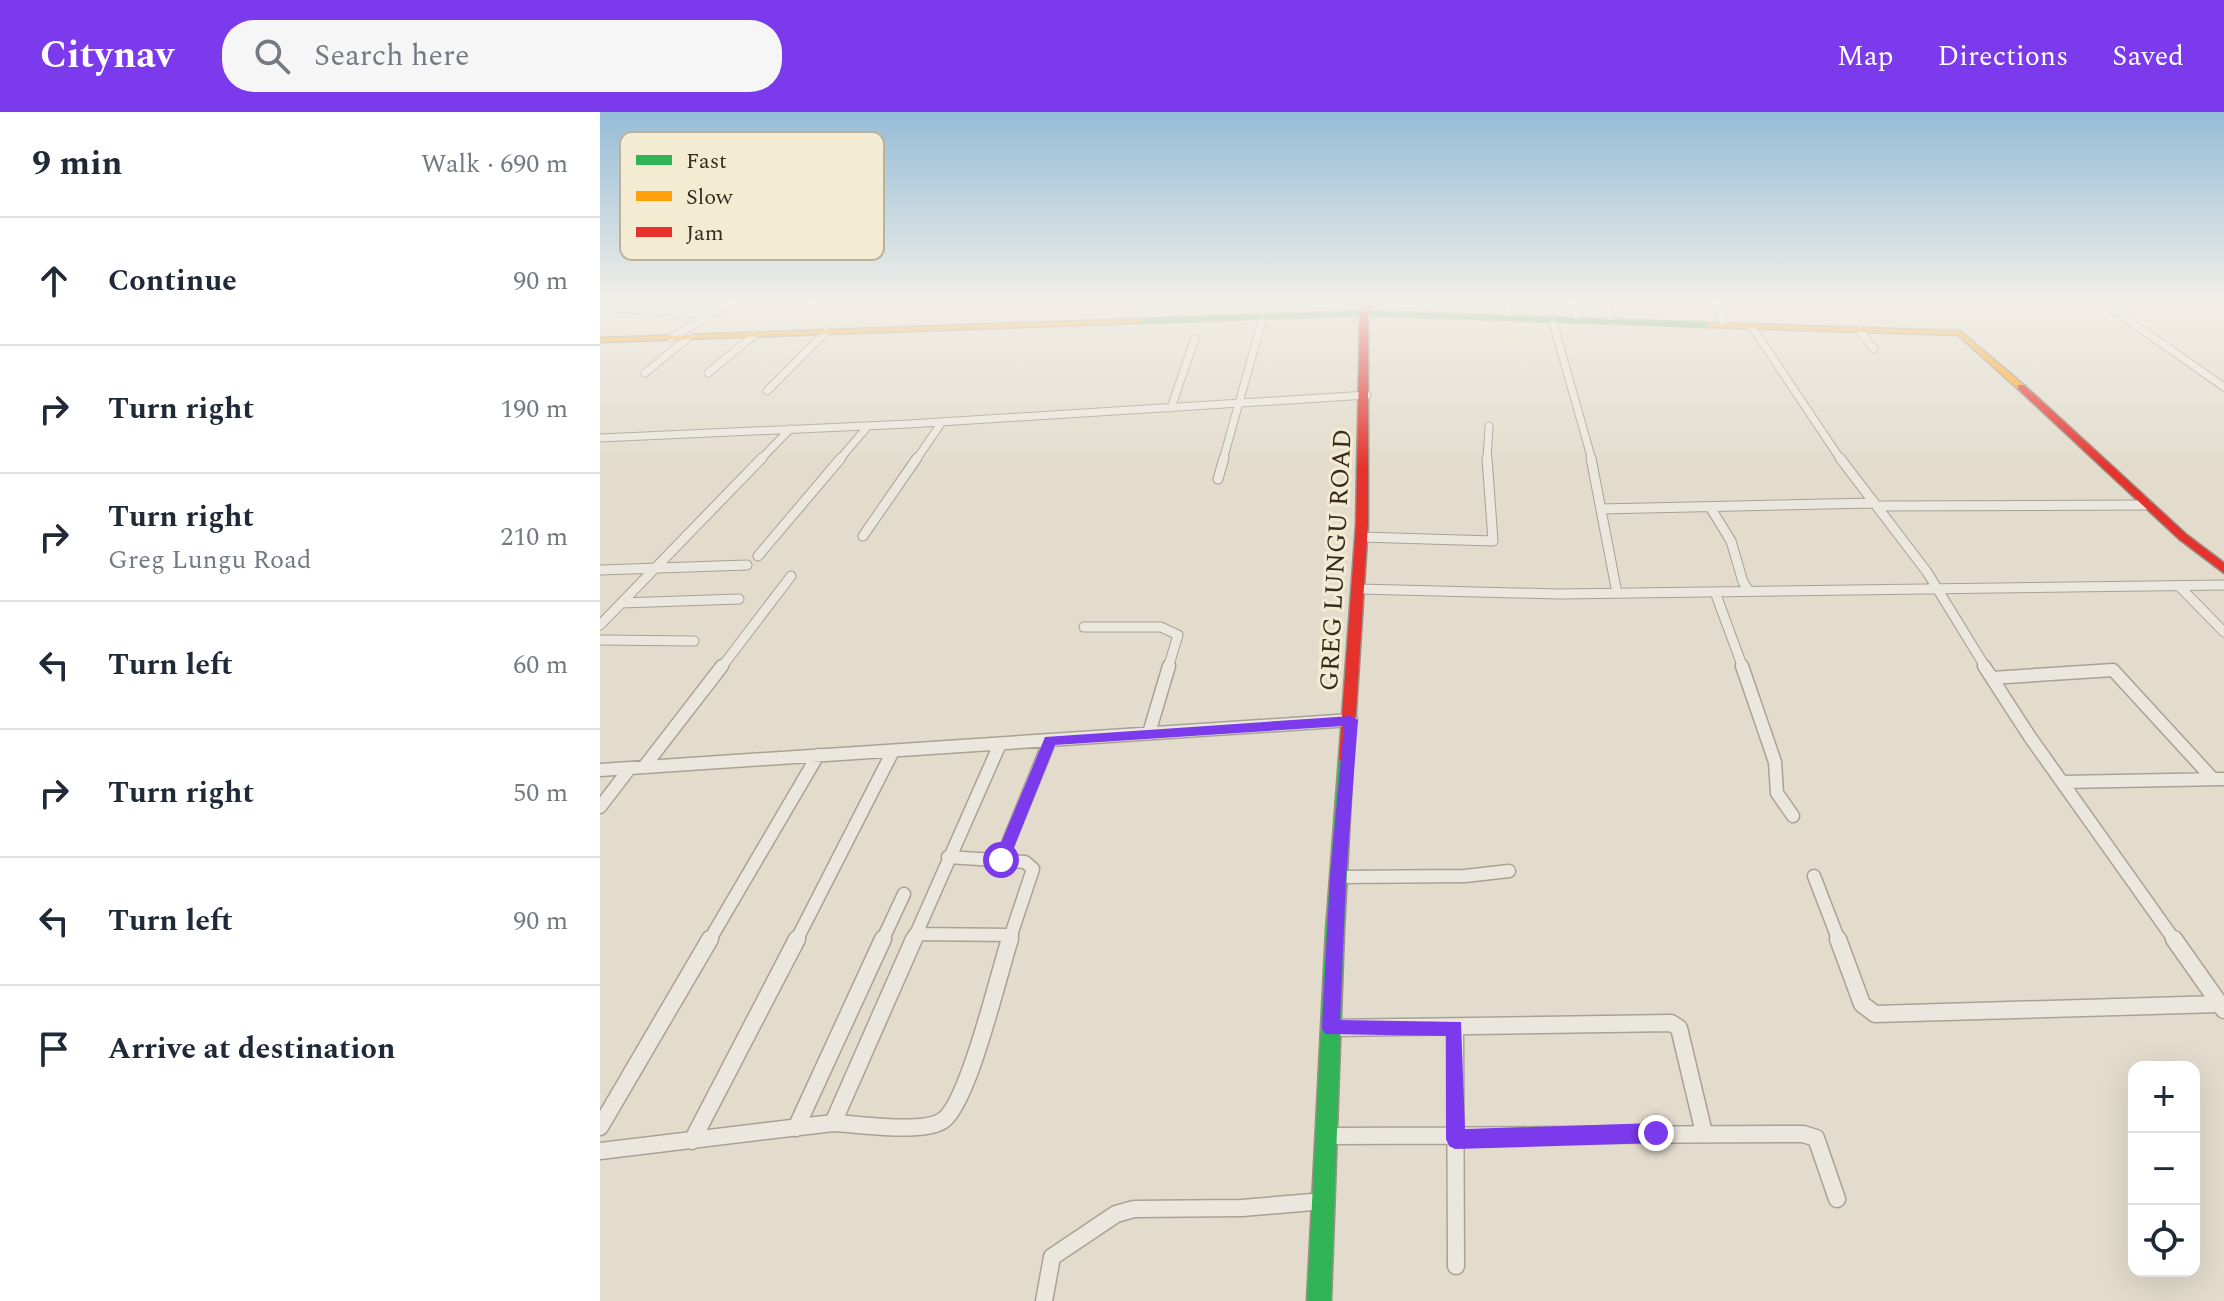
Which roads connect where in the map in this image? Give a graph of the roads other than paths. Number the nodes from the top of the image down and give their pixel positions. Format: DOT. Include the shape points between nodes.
graph roads {
  1 [pos="665,356"];
  2 [pos="728,356"];
  3 [pos="802,356"];
  4 [pos="1189,356"];
  5 [pos="1253,356"];
  6 [pos="1367,356"];
  7 [pos="1563,356"];
  8 [pos="1772,356"];
  9 [pos="1988,356"];
  10 [pos="2180,356"];
  11 [pos="645,373"];
  12 [pos="708,373"];
  13 [pos="2224,387"];
  14 [pos="767,391"];
  15 [pos="1367,395"];
  16 [pos="1237,404"];
  17 [pos="1171,408"];
  18 [pos="942,422"];
  19 [pos="868,426"];
  20 [pos="1489,426"];
  21 [pos="790,429"];
  22 [pos="600,438"];
  23 [pos="1218,479"];
  24 [pos="1875,504"];
  25 [pos="2148,505"];
  26 [pos="1710,507"];
  27 [pos="1601,509"];
  28 [pos="863,536"];
  29 [pos="1361,537"];
  30 [pos="758,556"];
  31 [pos="747,565"];
  32 [pos="656,569"];
  33 [pos="2224,569"];
  34 [pos="600,570"];
  35 [pos="791,576"];
  36 [pos="2224,585"];
  37 [pos="2179,586"];
  38 [pos="1358,589"];
  39 [pos="1936,590"];
  40 [pos="1749,591"];
  41 [pos="1715,592"];
  42 [pos="1617,593"];
  43 [pos="739,599"];
  44 [pos="621,603"];
  45 [pos="600,625"];
  46 [pos="1084,627"];
  47 [pos="2224,632"];
  48 [pos="600,640"];
  49 [pos="694,641"];
  50 [pos="1992,678"];
  51 [pos="1351,720"];
  52 [pos="1149,733"];
  53 [pos="1050,740"];
  54 [pos="1000,744"];
  55 [pos="893,751"];
  56 [pos="818,755"];
  57 [pos="644,767"];
  58 [pos="630,768"];
  59 [pos="600,770"];
  60 [pos="2219,779"];
  61 [pos="2063,782"];
  62 [pos="600,807"];
  63 [pos="1793,816"];
  64 [pos="948,857"];
  65 [pos="1001,860"];
  66 [pos="1509,871"];
  67 [pos="1814,876"];
  68 [pos="1338,877"];
  69 [pos="904,894"];
  70 [pos="915,934"];
  71 [pos="1012,935"];
  72 [pos="2222,1007"];
  73 [pos="1331,1028"];
  74 [pos="1455,1028"];
  75 [pos="833,1123"];
  76 [pos="600,1127"];
  77 [pos="796,1128"];
  78 [pos="1704,1133"];
  79 [pos="1326,1136"];
  80 [pos="1455,1139"];
  81 [pos="692,1141"];
  82 [pos="600,1151"];
  83 [pos="1837,1199"];
  84 [pos="1324,1201"];
  85 [pos="1456,1266"];
  86 [pos="1044,1301"];
  87 [pos="1319,1301"];
  1 -- 11 [label="street"];
  2 -- 12 [label="street"];
  3 -- 14 [label="street"];
  4 -- 17 [label="street"];
  5 -- 16 [label="street"];
  6 -- 15 [label="street, GREG LUNGU ROAD"];
  7 -- 27 [label="street"];
  8 -- 24 [label="street"];
  9 -- 25 [label="street"];
  10 -- 13 [label="street"];
  15 -- 16 [label="street"];
  15 -- 29 [label="street, GREG LUNGU ROAD"];
  16 -- 17 [label="street"];
  16 -- 23 [label="street"];
  17 -- 18 [label="street"];
  18 -- 19 [label="street"];
  18 -- 28 [label="street"];
  19 -- 21 [label="street"];
  19 -- 30 [label="street"];
  20 -- 29 [label="street" via="1486,468 1493,541"];
  21 -- 22 [label="street"];
  21 -- 32 [label="street"];
  24 -- 25 [label="street"];
  24 -- 26 [label="street"];
  24 -- 39 [label="street"];
  25 -- 33 [label="street"];
  26 -- 27 [label="street"];
  26 -- 40 [label="street" via="1731,541"];
  27 -- 42 [label="street"];
  29 -- 38 [label="street, GREG LUNGU ROAD"];
  31 -- 32 [label="street"];
  32 -- 34 [label="street"];
  32 -- 44 [label="street"];
  35 -- 57 [label="street"];
  36 -- 37 [label="street"];
  37 -- 39 [label="street"];
  37 -- 47 [label="street"];
  38 -- 42 [label="street"];
  38 -- 51 [label="street, GREG LUNGU ROAD"];
  39 -- 40 [label="street"];
  39 -- 50 [label="street"];
  40 -- 41 [label="street"];
  41 -- 42 [label="street"];
  41 -- 63 [label="street" via="1764,725 1777,793"];
  43 -- 44 [label="street"];
  44 -- 45 [label="street"];
  46 -- 52 [label="street" via="1161,627 1178,635"];
  48 -- 49 [label="street"];
  50 -- 60 [label="street" via="2113,670"];
  50 -- 61 [label="street"];
  51 -- 52 [label="street"];
  51 -- 68 [label="street, GREG LUNGU ROAD"];
  52 -- 53 [label="street"];
  53 -- 54 [label="street"];
  53 -- 65 [label="street"];
  54 -- 55 [label="street"];
  54 -- 64 [label="street"];
  55 -- 56 [label="street"];
  55 -- 81 [label="street"];
  56 -- 57 [label="street"];
  56 -- 76 [label="street"];
  57 -- 58 [label="street"];
  58 -- 59 [label="street"];
  58 -- 62 [label="street"];
  60 -- 61 [label="street"];
  61 -- 72 [label="street"];
  64 -- 65 [label="street"];
  64 -- 70 [label="street"];
  65 -- 71 [label="street" via="1025,862 1033,869"];
  66 -- 68 [label="street"];
  67 -- 72 [label="street" via="1862,1004 1875,1014"];
  68 -- 73 [label="street, GREG LUNGU ROAD"];
  69 -- 77 [label="street"];
  70 -- 71 [label="street"];
  70 -- 75 [label="street"];
  71 -- 75 [label="street" via="989,1019 944,1121 924,1127"];
  73 -- 74 [label="street"];
  73 -- 79 [label="street, GREG LUNGU ROAD"];
  74 -- 78 [label="street" via="1671,1023 1679,1028"];
  74 -- 80 [label="street"];
  75 -- 77 [label="street"];
  77 -- 81 [label="street"];
  78 -- 80 [label="street"];
  78 -- 83 [label="street" via="1816,1138"];
  79 -- 80 [label="street"];
  79 -- 84 [label="street, GREG LUNGU ROAD"];
  80 -- 85 [label="street"];
  81 -- 82 [label="street"];
  84 -- 86 [label="street" via="1116,1214 1052,1257"];
  84 -- 87 [label="street, GREG LUNGU ROAD"];
}
